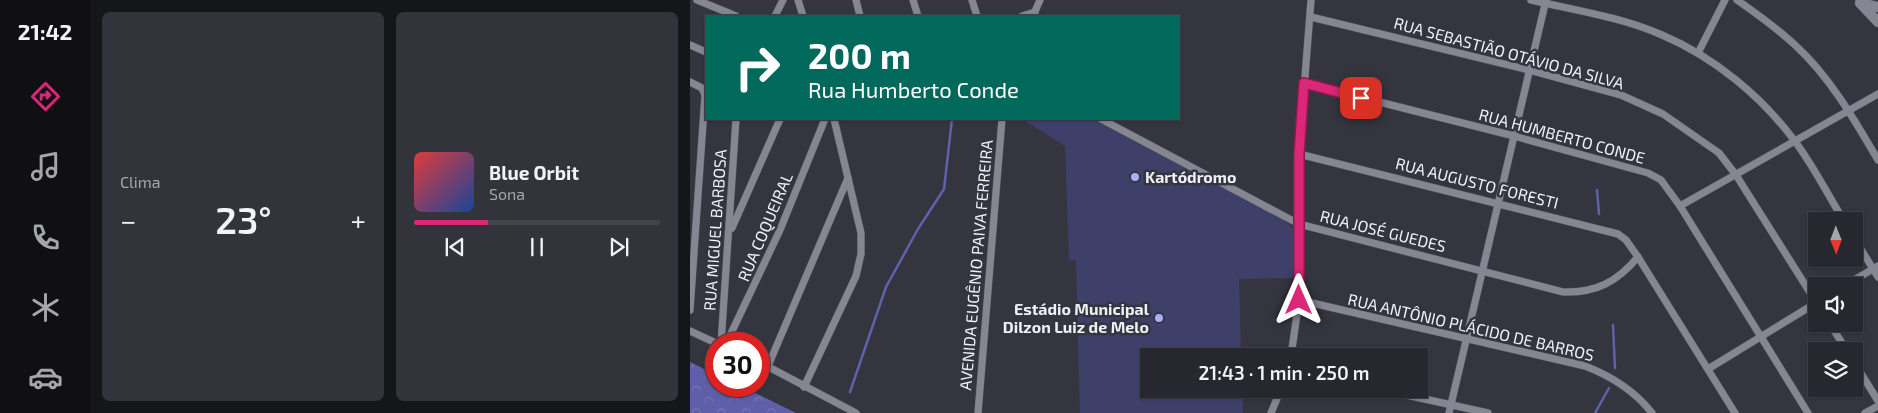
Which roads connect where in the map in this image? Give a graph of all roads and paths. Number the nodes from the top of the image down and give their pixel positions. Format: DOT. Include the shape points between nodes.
graph roads {
  1 [pos="697,0"];
  2 [pos="783,0"];
  3 [pos="798,0"];
  4 [pos="856,0"];
  5 [pos="912,0"];
  6 [pos="972,0"];
  7 [pos="1033,0"];
  8 [pos="1040,0"];
  9 [pos="1311,0"];
  10 [pos="1531,0"];
  11 [pos="1725,0"];
  12 [pos="1737,0"];
  13 [pos="1546,2"];
  14 [pos="1858,2"];
  15 [pos="1878,7"];
  16 [pos="1035,13"];
  17 [pos="734,15"];
  18 [pos="776,15"];
  19 [pos="803,15"];
  20 [pos="860,15"];
  21 [pos="918,15"];
  22 [pos="977,15"];
  23 [pos="1311,17"];
  24 [pos="1878,22"];
  25 [pos="690,45"];
  26 [pos="705,52"];
  27 [pos="1698,52"];
  28 [pos="1529,70"];
  29 [pos="690,82"];
  30 [pos="1304,83"];
  31 [pos="1878,94"];
  32 [pos="1849,111"];
  33 [pos="736,120"];
  34 [pos="780,120"];
  35 [pos="825,120"];
  36 [pos="834,120"];
  37 [pos="1002,120"];
  38 [pos="1103,120"];
  39 [pos="1514,136"];
  40 [pos="1795,141"];
  41 [pos="1299,154"];
  42 [pos="1878,160"];
  43 [pos="1736,175"];
  44 [pos="848,177"];
  45 [pos="1498,202"];
  46 [pos="1680,206"];
  47 [pos="1838,212"];
  48 [pos="1299,224"];
  49 [pos="730,234"];
  50 [pos="1863,250"];
  51 [pos="1638,257"];
  52 [pos="1875,267"];
  53 [pos="1482,271"];
  54 [pos="1859,277"];
  55 [pos="1878,277"];
  56 [pos="1808,289"];
  57 [pos="1299,300"];
  58 [pos="1808,307"];
  59 [pos="690,310"];
  60 [pos="690,331"];
  61 [pos="721,332"];
  62 [pos="732,332"];
  63 [pos="1761,336"];
  64 [pos="705,338"];
  65 [pos="1466,339"];
  66 [pos="1292,348"];
  67 [pos="770,361"];
  68 [pos="770,367"];
  69 [pos="1708,369"];
  70 [pos="1863,377"];
  71 [pos="804,387"];
  72 [pos="1277,398"];
  73 [pos="1420,398"];
  74 [pos="1878,401"];
  75 [pos="1451,405"];
  76 [pos="1878,406"];
  77 [pos="856,413"];
  78 [pos="978,413"];
  79 [pos="1271,413"];
  80 [pos="1449,413"];
  81 [pos="1488,413"];
  82 [pos="1652,413"];
  83 [pos="1735,413"];
  84 [pos="1808,413"];
  85 [pos="1865,413"];
  1 -- 17 [label="street"];
  2 -- 18 [label="street"];
  3 -- 19 [label="street"];
  4 -- 20 [label="street"];
  5 -- 21 [label="street"];
  6 -- 22 [label="street"];
  7 -- 16 [label="street"];
  8 -- 16 [label="street"];
  9 -- 23 [label="street"];
  10 -- 13 [label="street"];
  11 -- 27 [label="street"];
  12 -- 32 [label="street" via="1796,45"];
  13 -- 27 [label="street" via="1624,22"];
  13 -- 28 [label="street"];
  14 -- 15 [label="street"];
  14 -- 24 [label="street"];
  23 -- 28 [label="street, RUA SEBASTIÃO OTÁVIO DA SILVA"];
  23 -- 30 [label="street"];
  25 -- 26 [label="street"];
  27 -- 40 [label="street" via="1738,82"];
  28 -- 39 [label="street"];
  28 -- 43 [label="street, RUA SEBASTIÃO OTÁVIO DA SILVA" via="1621,95 1663,114 1719,153"];
  29 -- 59 [label="street" via="702,88 705,95"];
  30 -- 39 [label="street, RUA HUMBERTO CONDE"];
  30 -- 41 [label="street"];
  31 -- 32 [label="street"];
  32 -- 40 [label="street"];
  32 -- 42 [label="street"];
  33 -- 49 [label="street, RUA MIGUEL BARBOSA"];
  34 -- 49 [label="street"];
  35 -- 62 [label="street, RUA COQUEIRAL" via="780,230"];
  36 -- 44 [label="street"];
  37 -- 78 [label="street, AVENIDA EUGÊNIO PAIVA FERREIRA"];
  38 -- 48 [label="street, RUA JOSÉ GUEDES"];
  39 -- 45 [label="street"];
  39 -- 46 [label="street, RUA HUMBERTO CONDE" via="1648,173 1661,180"];
  40 -- 43 [label="street"];
  40 -- 47 [label="street"];
  41 -- 45 [label="street, RUA AUGUSTO FORESTI"];
  41 -- 48 [label="street"];
  43 -- 46 [label="street"];
  43 -- 56 [label="street, RUA SEBASTIÃO OTÁVIO DA SILVA"];
  44 -- 67 [label="street"];
  44 -- 71 [label="street" via="861,234 858,269"];
  45 -- 51 [label="street, RUA AUGUSTO FORESTI" via="1618,234"];
  45 -- 53 [label="street"];
  46 -- 63 [label="street, RUA HUMBERTO CONDE"];
  48 -- 53 [label="street, RUA JOSÉ GUEDES"];
  48 -- 57 [label="street"];
  49 -- 61 [label="street, RUA MIGUEL BARBOSA"];
  50 -- 52 [label="street"];
  51 -- 53 [label="street, RUA JOSÉ GUEDES" via="1615,280 1598,289 1581,292 1563,292"];
  51 -- 69 [label="street, RUA AUGUSTO FORESTI"];
  52 -- 54 [label="street"];
  52 -- 55 [label="street"];
  53 -- 65 [label="street"];
  57 -- 65 [label="street, RUA ANTÔNIO PLÁCIDO DE BARROS"];
  57 -- 66 [label="street"];
  58 -- 63 [label="street"];
  60 -- 64 [label="street"];
  63 -- 69 [label="street"];
  63 -- 84 [label="street, RUA HUMBERTO CONDE"];
  65 -- 75 [label="street"];
  65 -- 82 [label="street, RUA ANTÔNIO PLÁCIDO DE BARROS" via="1585,366 1628,389"];
  68 -- 71 [label="street"];
  69 -- 83 [label="street, RUA AUGUSTO FORESTI"];
  70 -- 74 [label="street"];
  71 -- 77 [label="street"];
  72 -- 79 [label="street"];
  73 -- 75 [label="street"];
  75 -- 80 [label="street"];
  75 -- 81 [label="street"];
  76 -- 85 [label="street"];
}
